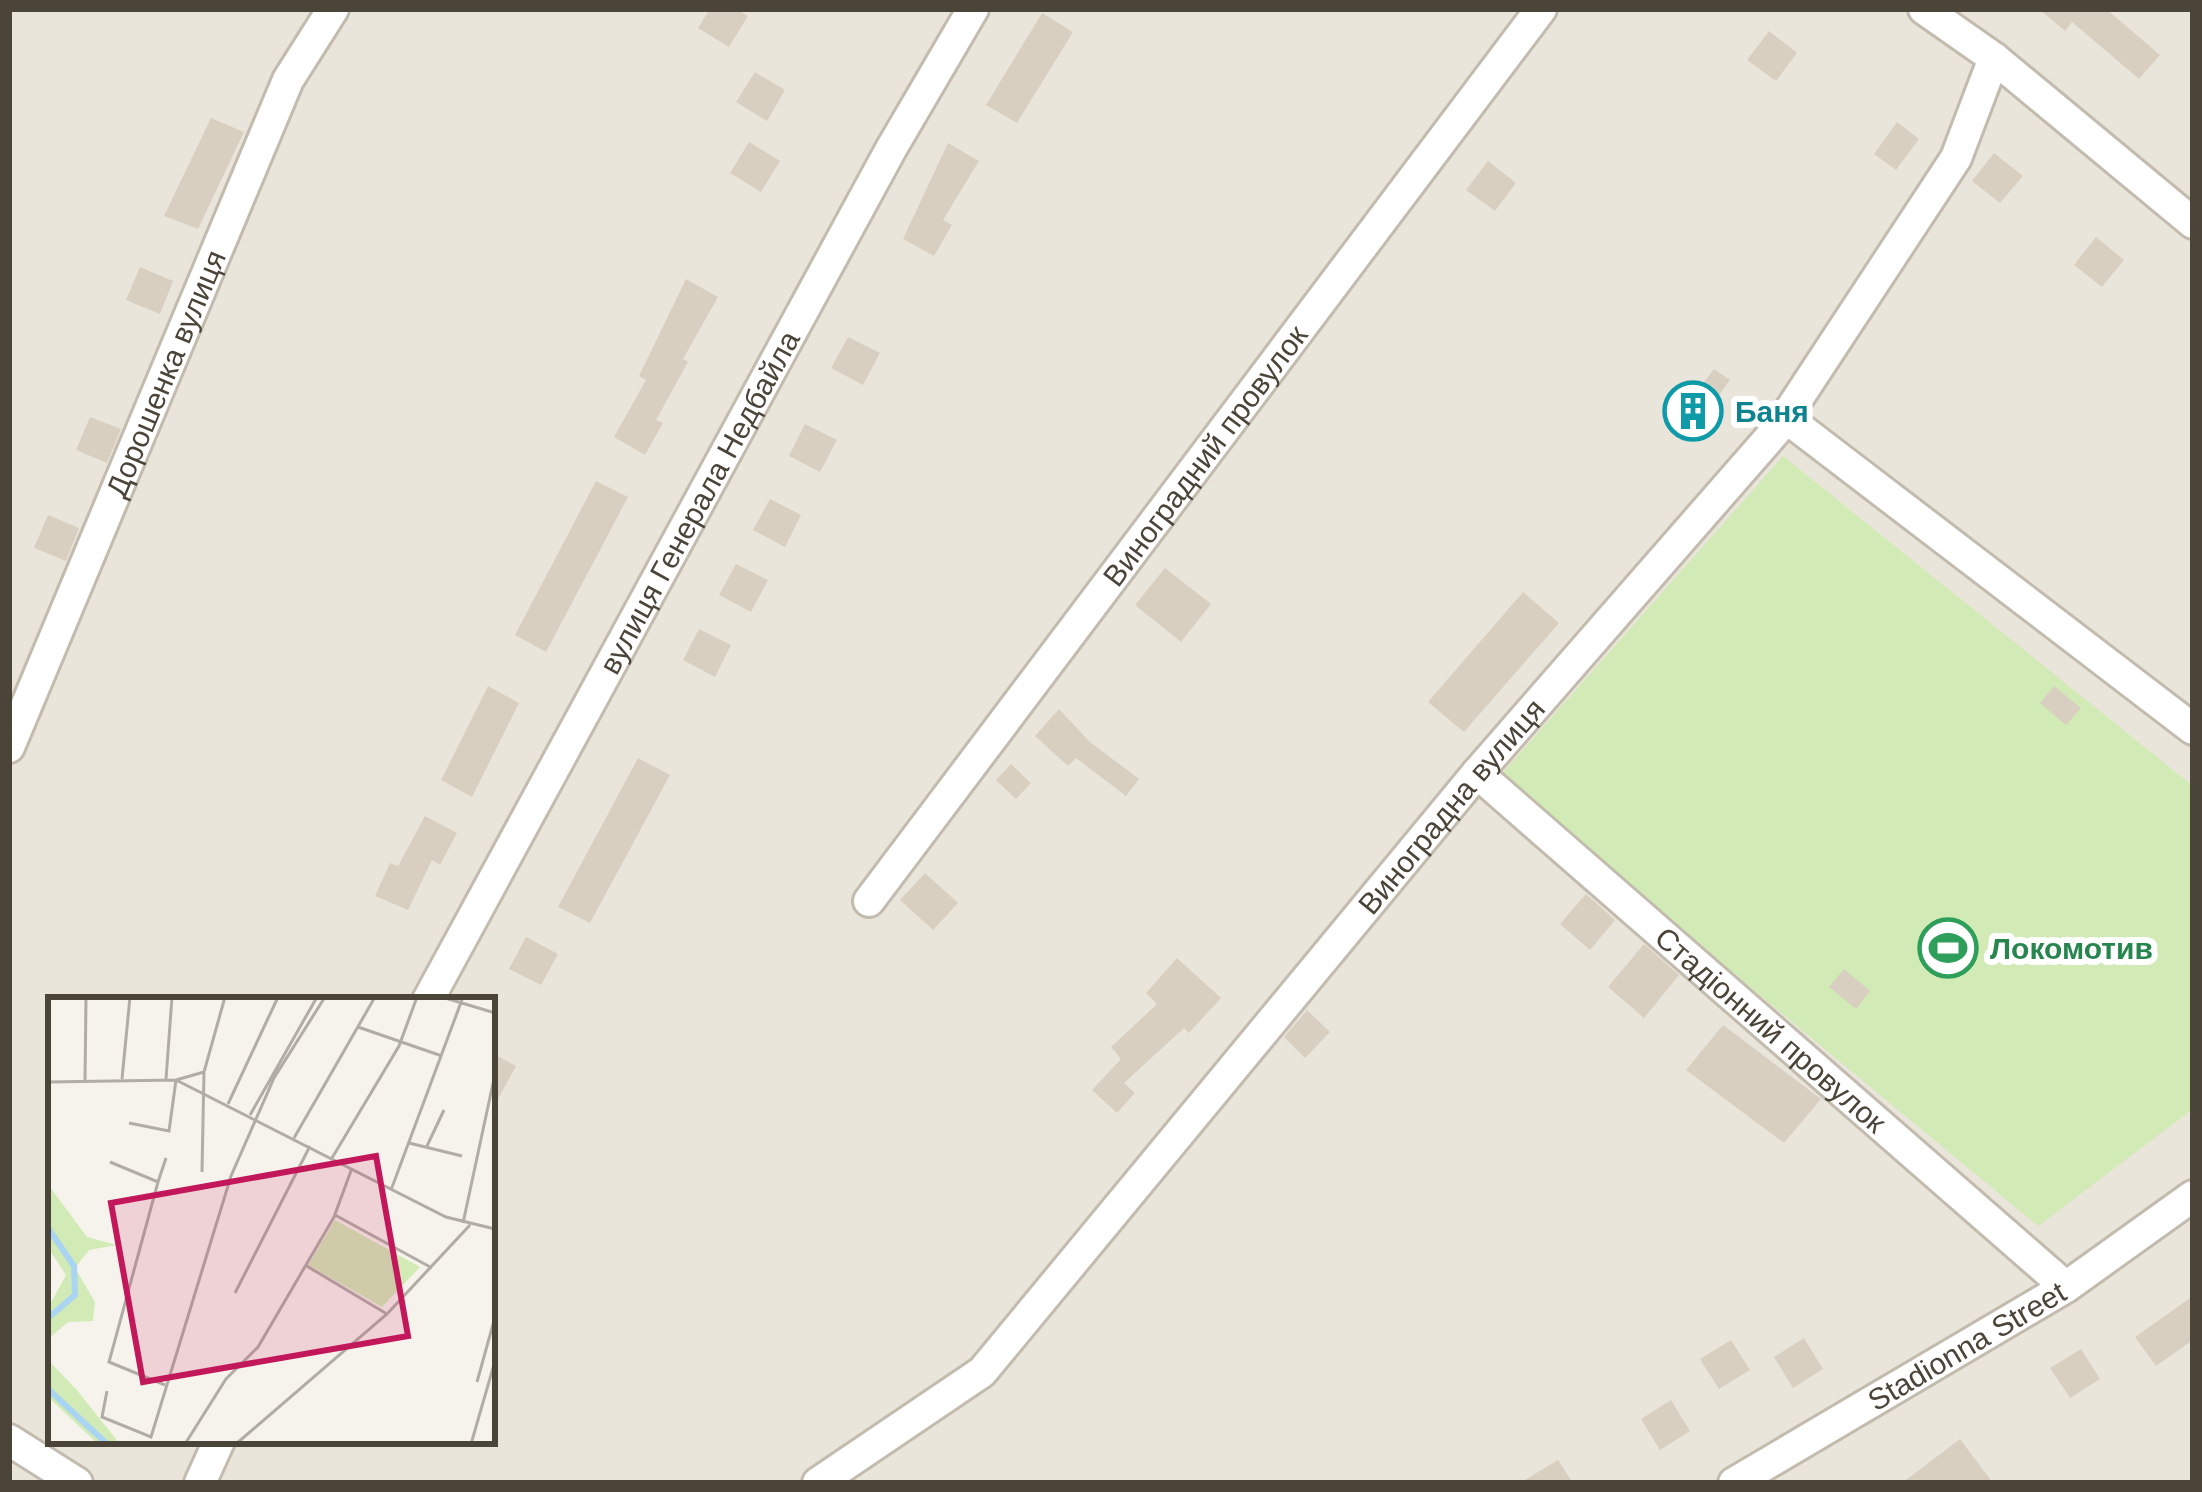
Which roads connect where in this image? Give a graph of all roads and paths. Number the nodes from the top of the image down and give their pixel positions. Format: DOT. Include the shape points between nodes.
graph roads {
  1 [pos="333,9"];
  2 [pos="974,9"];
  3 [pos="1541,9"];
  4 [pos="1924,9"];
  5 [pos="1994,58"];
  6 [pos="2193,223"];
  7 [pos="1785,417"];
  8 [pos="2193,729"];
  9 [pos="9,747"];
  10 [pos="1477,773"];
  11 [pos="869,901"];
  12 [pos="430,997"];
  13 [pos="2193,1196"];
  14 [pos="2066,1286"];
  15 [pos="9,1440"];
  16 [pos="218,1444"];
  17 [pos="77,1483"];
  18 [pos="200,1483"];
  19 [pos="818,1483"];
  20 [pos="1734,1483"];
  1 -- 9 [label="street, Дорошенка вулиця" via="288,80"];
  2 -- 12 [label="street, вулиця Генерала Недбайла"];
  3 -- 11 [label="street, Виноградний провулок"];
  4 -- 5 [label="street"];
  5 -- 6 [label="street"];
  5 -- 7 [label="street, Виноградна вулиця" via="1956,158"];
  7 -- 8 [label="street"];
  7 -- 10 [label="street, Виноградна вулиця"];
  10 -- 14 [label="street, Стадіонний провулок"];
  10 -- 19 [label="street, Виноградна вулиця" via="982,1372"];
  13 -- 14 [label="street, Stadionna Street"];
  14 -- 20 [label="street, Stadionna Street"];
  15 -- 17 [label="street"];
  16 -- 18 [label="street"];
}
